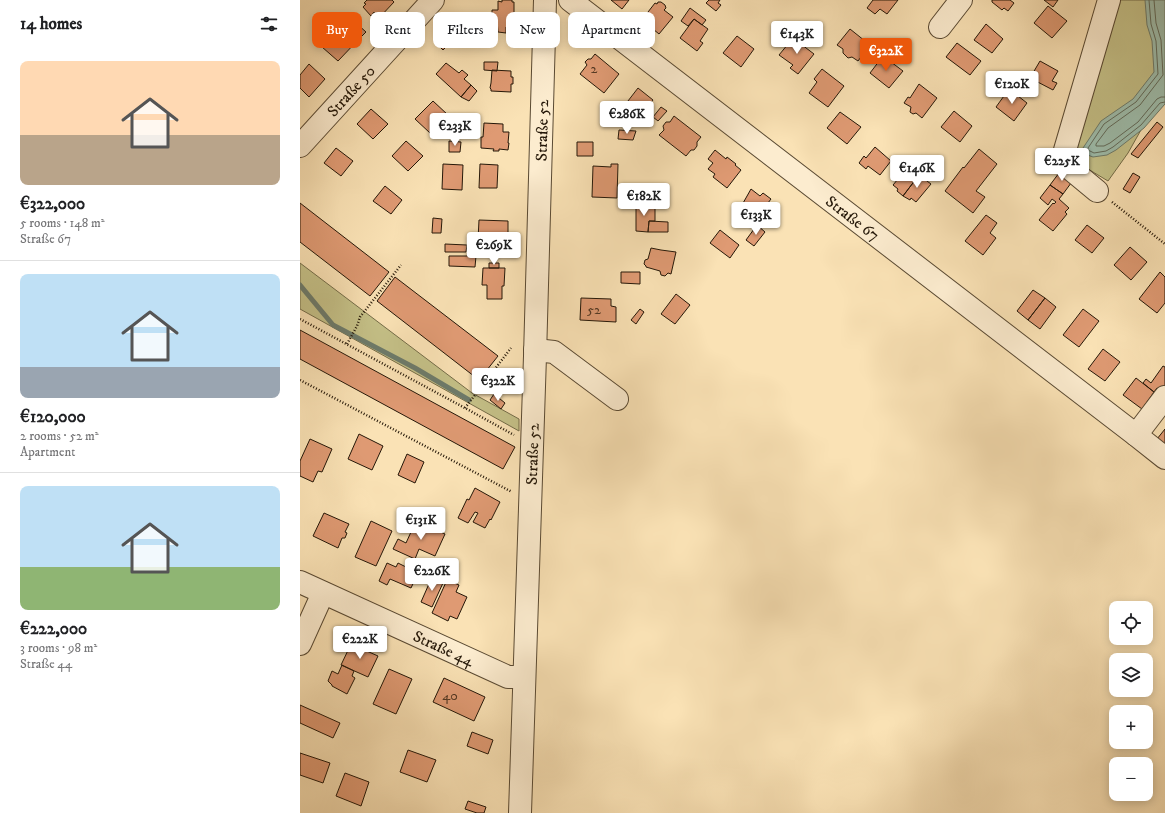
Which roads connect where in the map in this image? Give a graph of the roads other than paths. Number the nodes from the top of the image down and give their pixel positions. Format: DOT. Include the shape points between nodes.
graph roads {
  1 [pos="433,0"];
  2 [pos="545,0"];
  3 [pos="570,0"];
  4 [pos="961,0"];
  5 [pos="1109,0"];
  6 [pos="940,27"];
  7 [pos="300,146"];
  8 [pos="1097,191"];
  9 [pos="535,350"];
  10 [pos="1165,397"];
  11 [pos="617,399"];
  12 [pos="1136,435"];
  13 [pos="1165,458"];
  14 [pos="300,582"];
  15 [pos="323,593"];
  16 [pos="300,644"];
  17 [pos="523,677"];
  18 [pos="520,813"];
  1 -- 7 [label="street, Straße 50"];
  2 -- 9 [label="street, Straße 52"];
  3 -- 12 [label="street, Straße 67"];
  4 -- 6 [label="street"];
  5 -- 8 [label="street" via="1065,150 1068,167"];
  9 -- 11 [label="street" via="554,352"];
  9 -- 17 [label="street, Straße 52"];
  10 -- 12 [label="street"];
  12 -- 13 [label="street, Straße 67"];
  14 -- 15 [label="street, Straße 44"];
  15 -- 16 [label="street"];
  15 -- 17 [label="street, Straße 44" via="508,677"];
  17 -- 18 [label="street, Straße 52"];
}
